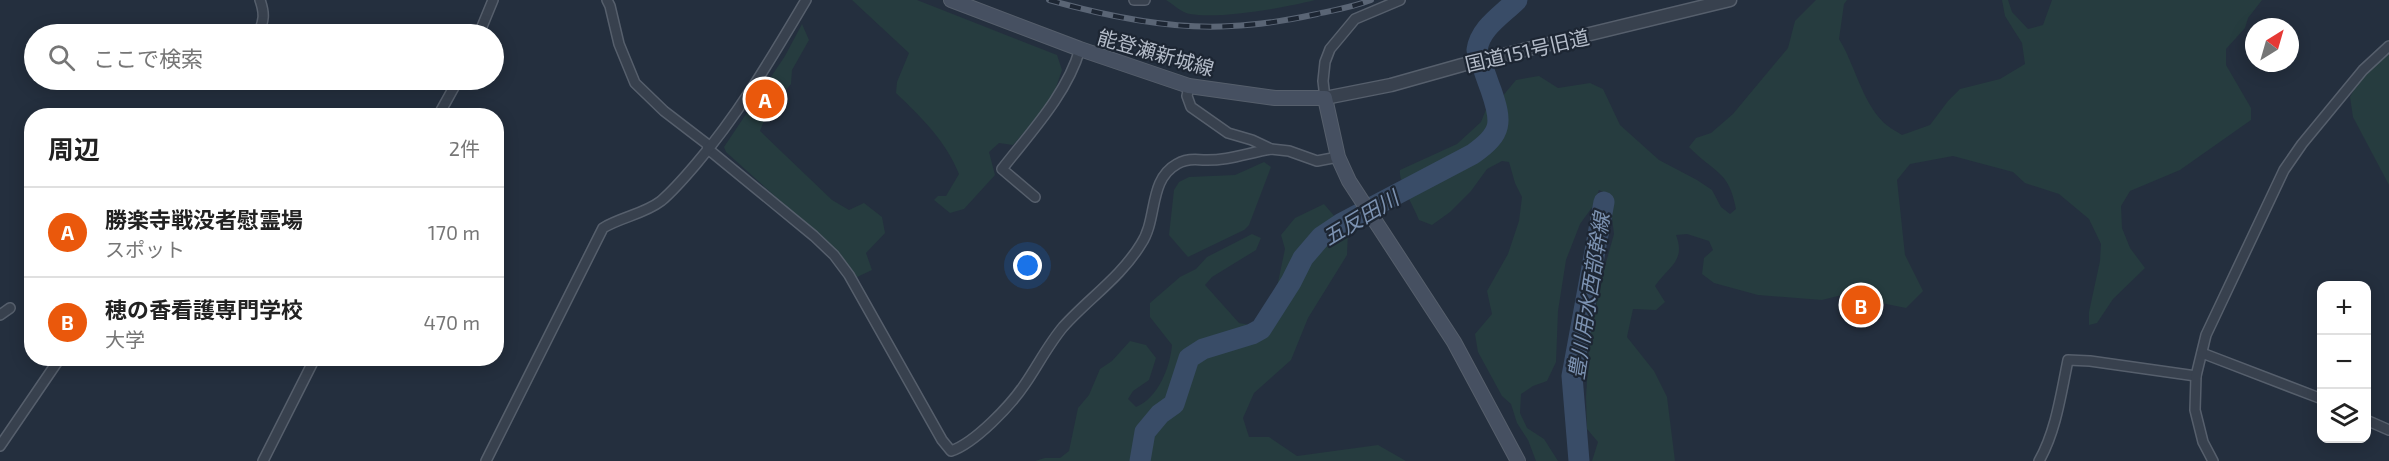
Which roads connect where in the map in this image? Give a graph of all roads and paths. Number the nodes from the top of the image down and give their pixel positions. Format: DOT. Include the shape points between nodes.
graph roads {
  1 [pos="260,0"];
  2 [pos="493,0"];
  3 [pos="607,0"];
  4 [pos="806,0"];
  5 [pos="951,0"];
  6 [pos="1134,0"];
  7 [pos="1145,0"];
  8 [pos="1400,0"];
  9 [pos="1730,0"];
  10 [pos="261,24"];
  11 [pos="483,24"];
  12 [pos="2389,46"];
  13 [pos="1080,49"];
  14 [pos="1189,86"];
  15 [pos="452,90"];
  16 [pos="1325,98"];
  17 [pos="442,108"];
  18 [pos="708,149"];
  19 [pos="1270,150"];
  20 [pos="1338,157"];
  21 [pos="1035,197"];
  22 [pos="10,308"];
  23 [pos="0,315"];
  24 [pos="2202,352"];
  25 [pos="55,366"];
  26 [pos="311,366"];
  27 [pos="2196,376"];
  28 [pos="2317,397"];
  29 [pos="2371,422"];
  30 [pos="0,427"];
  31 [pos="2389,430"];
  32 [pos="9,433"];
  33 [pos="0,446"];
  34 [pos="263,461"];
  35 [pos="486,461"];
  36 [pos="1518,461"];
  37 [pos="2039,461"];
  38 [pos="2212,461"];
  1 -- 10 [label="street" via="264,14"];
  2 -- 11 [label="street"];
  3 -- 18 [label="street" via="635,83 707,144"];
  4 -- 18 [label="street" via="753,88"];
  5 -- 13 [label="main road, 能登瀬新城線"];
  6 -- 7 [label="street"];
  8 -- 16 [label="street" via="1354,20 1330,49 1323,81"];
  9 -- 16 [label="street, 国道151号旧道"];
  12 -- 24 [label="street" via="2363,70 2284,170 2206,335"];
  13 -- 14 [label="main road, 能登瀬新城線"];
  13 -- 21 [label="street" via="1059,92 1002,169"];
  14 -- 16 [label="main road, 能登瀬新城線" via="1275,98"];
  14 -- 19 [label="street" via="1191,106 1228,133"];
  15 -- 17 [label="street"];
  16 -- 20 [label="main road"];
  18 -- 19 [label="street" via="834,255 951,451 971,439 1010,401 1063,327 1141,245 1149,229 1160,181 1167,171 1192,159 1225,160"];
  18 -- 35 [label="street" via="659,202 603,228"];
  19 -- 20 [label="street" via="1289,151 1317,161"];
  20 -- 36 [label="main road" via="1358,198 1454,342"];
  22 -- 23 [label="street"];
  24 -- 27 [label="street"];
  24 -- 28 [label="street"];
  25 -- 32 [label="street"];
  26 -- 34 [label="street"];
  27 -- 37 [label="street" via="2068,360 2049,439"];
  27 -- 38 [label="street" via="2195,410"];
  29 -- 31 [label="street"];
  30 -- 32 [label="street"];
  32 -- 33 [label="street"];
}
